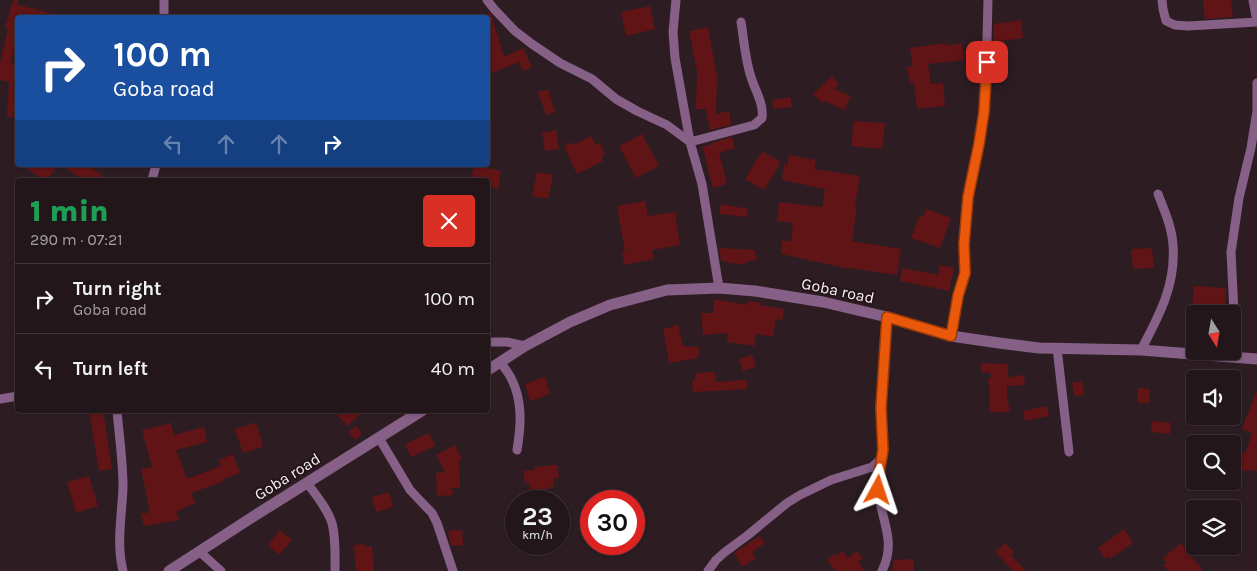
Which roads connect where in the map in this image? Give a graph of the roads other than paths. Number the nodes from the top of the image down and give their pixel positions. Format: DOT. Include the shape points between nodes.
graph roads {
  1 [pos="164,0"];
  2 [pos="487,0"];
  3 [pos="676,0"];
  4 [pos="988,0"];
  5 [pos="1162,0"];
  6 [pos="1254,0"];
  7 [pos="164,15"];
  8 [pos="741,22"];
  9 [pos="1257,83"];
  10 [pos="690,142"];
  11 [pos="1158,194"];
  12 [pos="719,288"];
  13 [pos="1234,305"];
  14 [pos="887,317"];
  15 [pos="951,336"];
  16 [pos="490,342"];
  17 [pos="525,346"];
  18 [pos="1056,348"];
  19 [pos="1141,350"];
  20 [pos="1186,352"];
  21 [pos="1241,356"];
  22 [pos="1257,359"];
  23 [pos="500,362"];
  24 [pos="490,369"];
  25 [pos="15,396"];
  26 [pos="0,399"];
  27 [pos="117,413"];
  28 [pos="418,413"];
  29 [pos="379,438"];
  30 [pos="517,450"];
  31 [pos="1069,452"];
  32 [pos="882,458"];
  33 [pos="307,483"];
  34 [pos="199,551"];
  35 [pos="123,571"];
  36 [pos="169,571"];
  37 [pos="221,571"];
  38 [pos="335,571"];
  39 [pos="453,571"];
  40 [pos="708,571"];
  41 [pos="882,571"];
  1 -- 7 [label="street"];
  2 -- 10 [label="street" via="532,44"];
  3 -- 10 [label="street" via="673,32"];
  4 -- 15 [label="street" via="984,112 968,197 965,273"];
  5 -- 6 [label="street" via="1166,21 1175,26 1257,22"];
  8 -- 10 [label="street" via="747,64 763,110 762,118 754,125"];
  9 -- 13 [label="street" via="1257,111 1231,252"];
  10 -- 12 [label="street" via="702,184"];
  11 -- 19 [label="street" via="1174,244 1173,262 1163,306"];
  12 -- 14 [label="street, Goba road" via="755,290"];
  12 -- 17 [label="street, Goba road" via="667,290 610,306 570,322"];
  14 -- 15 [label="street, Goba road"];
  14 -- 32 [label="street" via="881,408"];
  15 -- 18 [label="street, Goba road"];
  16 -- 17 [label="street"];
  17 -- 23 [label="street, Goba road"];
  18 -- 19 [label="street, Goba road"];
  18 -- 31 [label="street"];
  19 -- 20 [label="street, Goba road"];
  21 -- 22 [label="street, Goba road"];
  23 -- 24 [label="street, Goba road"];
  23 -- 30 [label="street" via="516,388 520,403"];
  25 -- 26 [label="street"];
  27 -- 35 [label="street" via="123,484 119,548"];
  28 -- 29 [label="street, Goba road"];
  29 -- 33 [label="street, Goba road"];
  29 -- 39 [label="street" via="410,490 432,513"];
  32 -- 40 [label="street" via="872,467 832,480 787,503 725,552"];
  32 -- 41 [label="street" via="878,490 889,546"];
  33 -- 34 [label="street, Goba road"];
  33 -- 38 [label="street" via="332,523"];
  34 -- 36 [label="street, Goba road"];
  34 -- 37 [label="street"];
}
